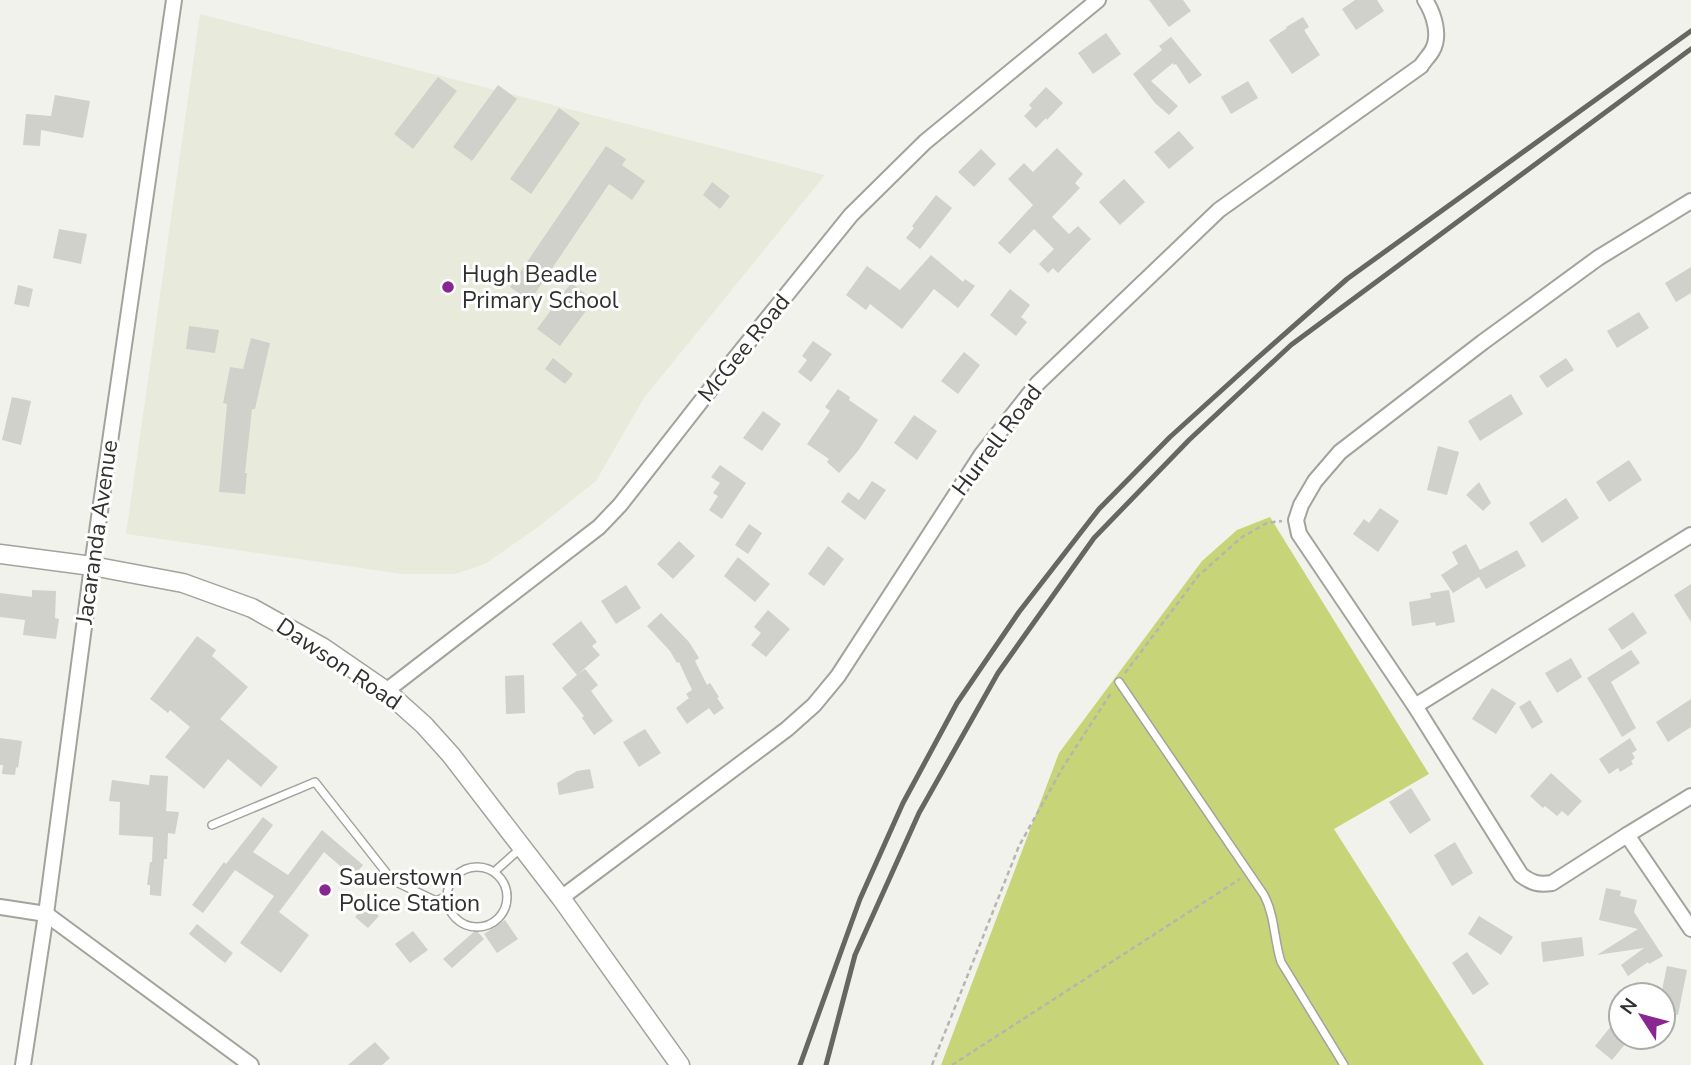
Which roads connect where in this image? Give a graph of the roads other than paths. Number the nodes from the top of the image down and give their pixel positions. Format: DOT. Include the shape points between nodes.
graph roads {
  1 [pos="174,0"];
  2 [pos="1098,0"];
  3 [pos="1425,0"];
  4 [pos="1691,201"];
  5 [pos="1691,536"];
  6 [pos="0,554"];
  7 [pos="92,566"];
  8 [pos="1119,682"];
  9 [pos="386,691"];
  10 [pos="1415,706"];
  11 [pos="1691,796"];
  12 [pos="212,825"];
  13 [pos="1628,835"];
  14 [pos="522,847"];
  15 [pos="494,872"];
  16 [pos="447,895"];
  17 [pos="561,898"];
  18 [pos="0,908"];
  19 [pos="46,914"];
  20 [pos="1691,929"];
  21 [pos="23,1065"];
  22 [pos="251,1065"];
  23 [pos="680,1065"];
  24 [pos="1344,1065"];
  1 -- 7 [label="street, Jacaranda Avenue"];
  2 -- 9 [label="street, McGee Road" via="925,142 851,215 599,527"];
  3 -- 17 [label="street, Hurrell Road" via="1436,32 1433,49 1421,66 1220,210 1038,383 982,454 838,676 814,705"];
  4 -- 10 [label="street" via="1598,258 1340,452 1301,505 1296,520 1299,534"];
  5 -- 10 [label="street"];
  6 -- 7 [label="street, Dawson Road"];
  7 -- 9 [label="street, Dawson Road" via="183,583 252,608 322,647"];
  7 -- 19 [label="street, Jacaranda Avenue"];
  8 -- 24 [label="lane" via="1270,906 1281,962"];
  9 -- 14 [label="street, Dawson Road" via="451,755"];
  10 -- 13 [label="street" via="1521,875 1531,883 1552,883"];
  11 -- 13 [label="street"];
  12 -- 16 [label="lane" via="315,782 392,880 436,901"];
  13 -- 20 [label="street"];
  14 -- 15 [label="lane"];
  14 -- 17 [label="street, Dawson Road"];
  15 -- 16 [label="lane" via="470,868 450,883"];
  15 -- 16 [label="lane" via="507,893 506,905 491,924 479,928 466,925 449,908"];
  17 -- 23 [label="street, Dawson Road"];
  18 -- 19 [label="street"];
  19 -- 21 [label="street, Jacaranda Avenue"];
  19 -- 22 [label="street"];
}
